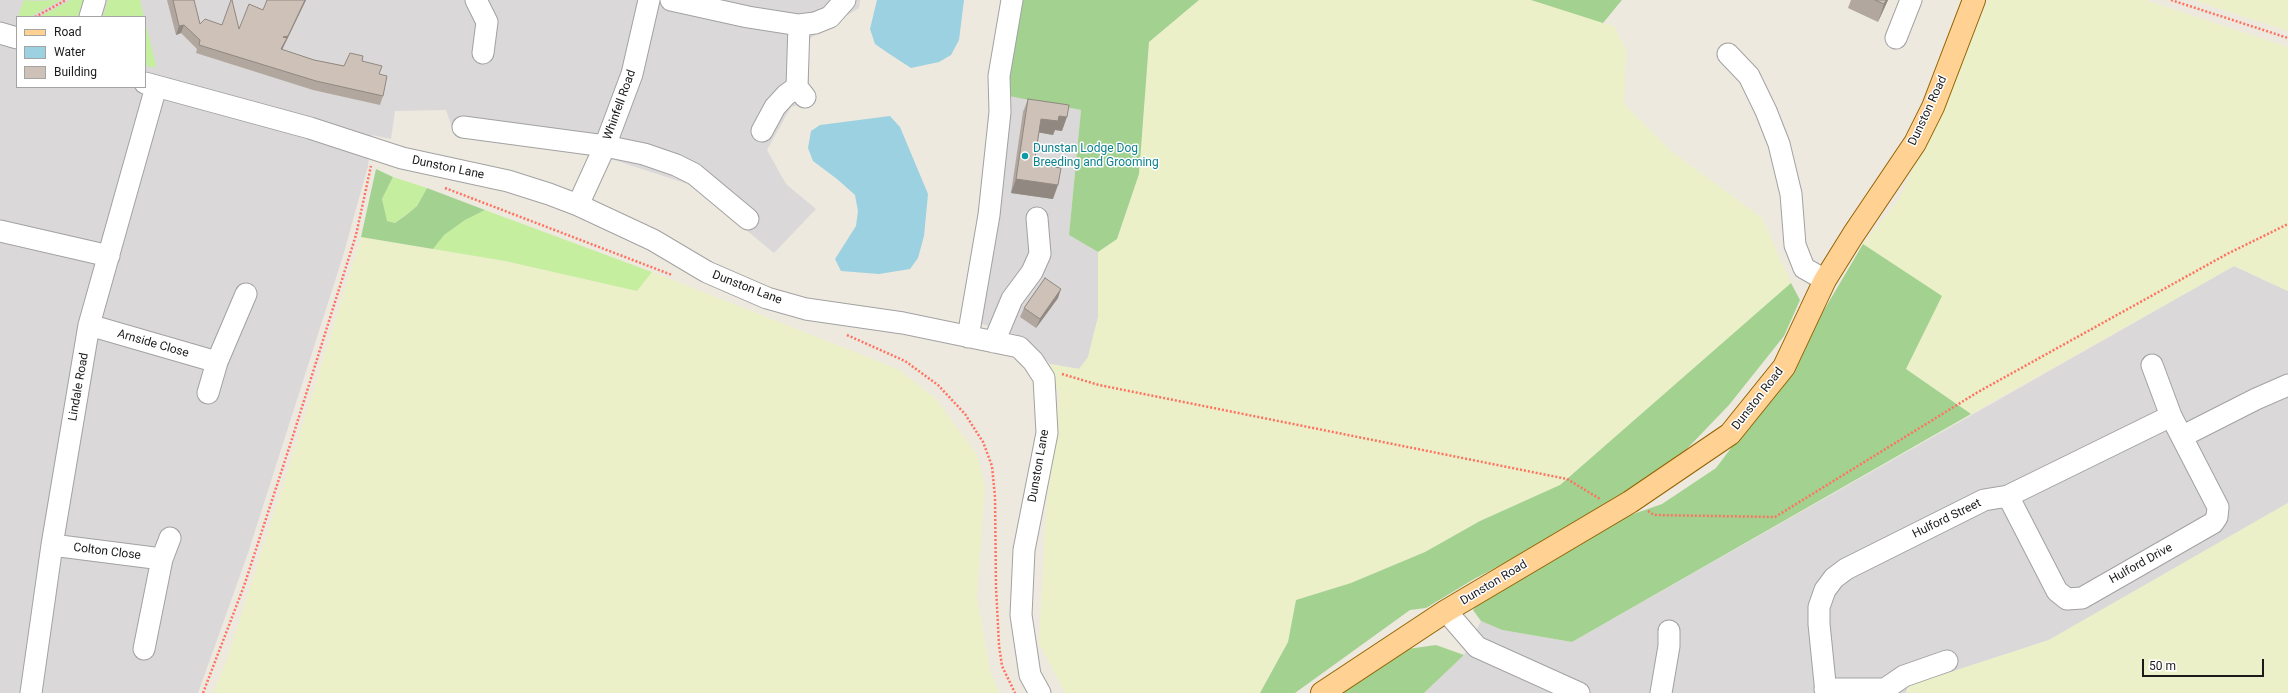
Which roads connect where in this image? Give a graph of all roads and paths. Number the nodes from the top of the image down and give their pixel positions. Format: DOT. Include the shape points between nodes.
graph roads {
  1 [pos="66,0"];
  2 [pos="95,0"];
  3 [pos="476,0"];
  4 [pos="648,0"];
  5 [pos="671,0"];
  6 [pos="845,0"];
  7 [pos="1012,0"];
  8 [pos="1911,0"];
  9 [pos="1974,0"];
  10 [pos="2171,0"];
  11 [pos="36,16"];
  12 [pos="90,16"];
  13 [pos="799,25"];
  14 [pos="0,32"];
  15 [pos="16,38"];
  16 [pos="1896,38"];
  17 [pos="2288,38"];
  18 [pos="483,53"];
  19 [pos="1728,54"];
  20 [pos="150,85"];
  21 [pos="463,127"];
  22 [pos="762,131"];
  23 [pos="605,146"];
  24 [pos="375,149"];
  25 [pos="442,187"];
  26 [pos="578,205"];
  27 [pos="1037,218"];
  28 [pos="748,219"];
  29 [pos="2288,224"];
  30 [pos="0,231"];
  31 [pos="110,256"];
  32 [pos="674,275"];
  33 [pos="1824,280"];
  34 [pos="246,294"];
  35 [pos="89,325"];
  36 [pos="842,334"];
  37 [pos="968,337"];
  38 [pos="994,342"];
  39 [pos="217,362"];
  40 [pos="2152,365"];
  41 [pos="1044,378"];
  42 [pos="2288,385"];
  43 [pos="208,393"];
  44 [pos="2171,416"];
  45 [pos="2183,436"];
  46 [pos="1595,495"];
  47 [pos="2008,496"];
  48 [pos="1630,502"];
  49 [pos="170,538"];
  50 [pos="52,546"];
  51 [pos="162,560"];
  52 [pos="1446,611"];
  53 [pos="1669,631"];
  54 [pos="144,650"];
  55 [pos="1947,661"];
  56 [pos="1825,691"];
  57 [pos="1575,692"];
  58 [pos="31,693"];
  59 [pos="204,693"];
  60 [pos="1015,693"];
  61 [pos="1040,693"];
  62 [pos="1322,693"];
  63 [pos="1661,693"];
  1 -- 11 [label="path"];
  2 -- 12 [label="street"];
  3 -- 18 [label="street" via="487,22"];
  4 -- 23 [label="street, Whinfell Road" via="632,74"];
  5 -- 13 [label="street"];
  6 -- 13 [label="street" via="830,17 815,23"];
  7 -- 37 [label="street" via="999,76 1000,112 989,215"];
  8 -- 16 [label="street"];
  9 -- 33 [label="main road, Dunston Road" via="1933,107 1915,143"];
  10 -- 17 [label="path"];
  13 -- 22 [label="street" via="801,92 786,95 775,107"];
  14 -- 15 [label="street"];
  19 -- 33 [label="street" via="1749,76 1778,144 1791,194 1795,245 1804,268"];
  20 -- 24 [label="street, Dunston Lane" via="310,128"];
  20 -- 31 [label="street, Lindale Road"];
  21 -- 23 [label="street"];
  23 -- 26 [label="street, Whinfell Road"];
  23 -- 28 [label="street" via="644,154 688,171"];
  24 -- 26 [label="street, Dunston Lane" via="402,158 508,181"];
  24 -- 59 [label="path" via="356,235 292,439 244,586"];
  25 -- 32 [label="path"];
  26 -- 37 [label="street, Dunston Lane" via="653,240 707,272 767,298 806,309 904,323"];
  27 -- 38 [label="street" via="1040,254 1032,272 1012,299"];
  29 -- 48 [label="path" via="2227,254 1978,392 1775,517 1654,515"];
  30 -- 31 [label="street"];
  31 -- 35 [label="street, Lindale Road"];
  33 -- 48 [label="main road, Dunston Road" via="1784,367 1730,434"];
  34 -- 39 [label="street"];
  35 -- 39 [label="street, Arnside Close"];
  35 -- 50 [label="street, Lindale Road"];
  36 -- 60 [label="path" via="857,338 905,362 938,385 965,414 983,442 992,466 995,498 999,645 1002,666"];
  37 -- 38 [label="street, Dunston Lane"];
  38 -- 41 [label="street, Dunston Lane" via="1019,347 1033,361"];
  39 -- 43 [label="street"];
  40 -- 44 [label="street, Hulford Drive"];
  41 -- 46 [label="path" via="1065,374 1099,385 1567,479"];
  41 -- 61 [label="street, Dunston Lane" via="1047,433 1024,550 1021,615 1030,675"];
  42 -- 45 [label="street" via="2256,398"];
  44 -- 45 [label="street, Hulford Drive"];
  44 -- 47 [label="street, Hulford Street"];
  45 -- 47 [label="street, Hulford Drive" via="2218,507 2217,517 2208,527 2082,598 2067,599 2057,591"];
  47 -- 56 [label="street, Hulford Street" via="1984,500 1846,569 1834,578 1825,590 1819,608"];
  48 -- 52 [label="main road, Dunston Road"];
  49 -- 51 [label="street"];
  50 -- 51 [label="street, Colton Close"];
  50 -- 58 [label="street, Lindale Road"];
  51 -- 54 [label="street"];
  52 -- 57 [label="street" via="1477,647"];
  52 -- 62 [label="main road, Dunston Road"];
  53 -- 63 [label="street"];
  55 -- 56 [label="street" via="1904,676 1885,689"];
}
